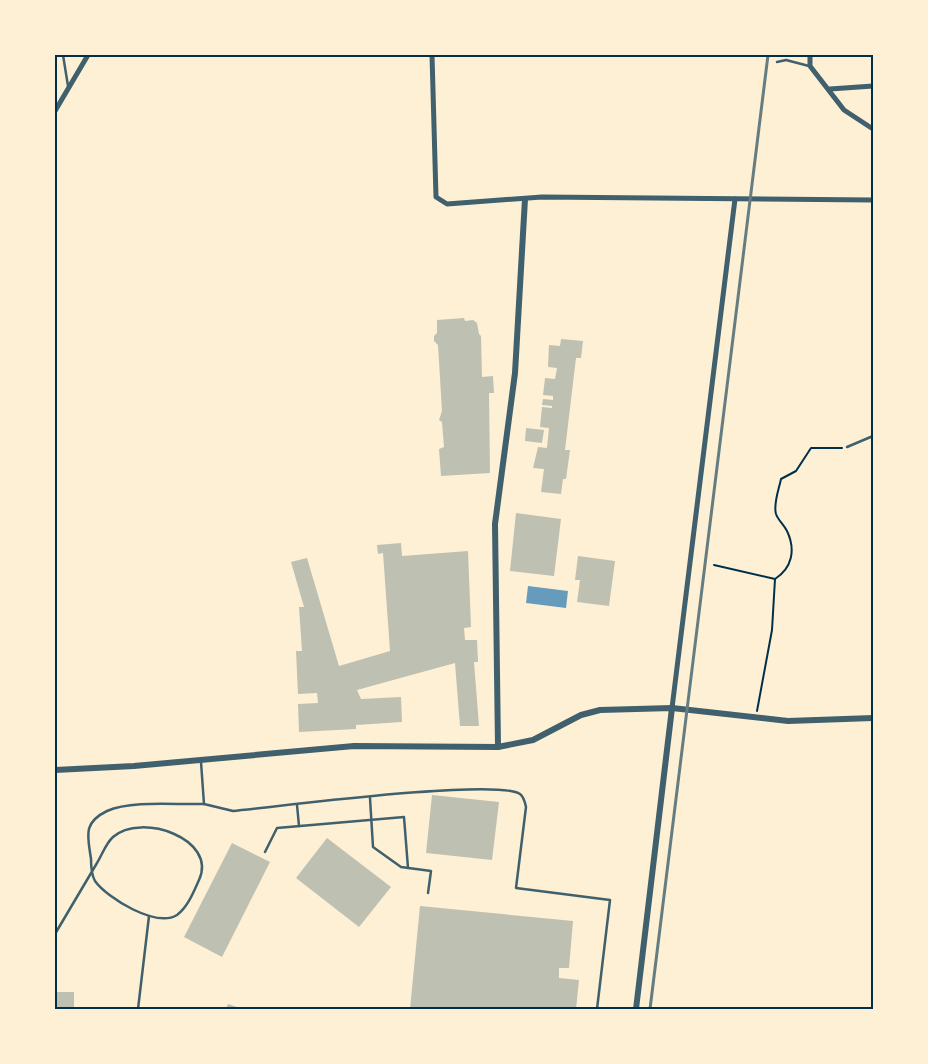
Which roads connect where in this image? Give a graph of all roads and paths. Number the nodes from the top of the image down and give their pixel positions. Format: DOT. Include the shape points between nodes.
graph roads {
  1 [pos="63,55"];
  2 [pos="88,55"];
  3 [pos="432,55"];
  4 [pos="810,55"];
  5 [pos="777,62"];
  6 [pos="810,66"];
  7 [pos="873,86"];
  8 [pos="68,88"];
  9 [pos="830,89"];
  10 [pos="55,111"];
  11 [pos="873,129"];
  12 [pos="525,199"];
  13 [pos="734,199"];
  14 [pos="873,200"];
  15 [pos="873,436"];
  16 [pos="846,447"];
  17 [pos="714,565"];
  18 [pos="775,579"];
  19 [pos="672,708"];
  20 [pos="756,718"];
  21 [pos="873,718"];
  22 [pos="498,747"];
  23 [pos="201,760"];
  24 [pos="55,770"];
  25 [pos="370,798"];
  26 [pos="204,804"];
  27 [pos="297,805"];
  28 [pos="371,820"];
  29 [pos="298,826"];
  30 [pos="265,852"];
  31 [pos="408,868"];
  32 [pos="92,872"];
  33 [pos="428,893"];
  34 [pos="149,916"];
  35 [pos="55,934"];
  36 [pos="138,1009"];
  37 [pos="597,1009"];
  38 [pos="636,1009"];
  1 -- 8 [label="lane"];
  2 -- 8 [label="street"];
  3 -- 12 [label="street" via="436,197 447,204"];
  4 -- 6 [label="street"];
  5 -- 6 [label="lane" via="786,60"];
  6 -- 9 [label="street"];
  7 -- 9 [label="street"];
  8 -- 10 [label="street"];
  9 -- 11 [label="street" via="844,110"];
  12 -- 13 [label="street"];
  12 -- 22 [label="street" via="515,373 496,524"];
  13 -- 14 [label="street"];
  13 -- 19 [label="street"];
  15 -- 16 [label="lane"];
  16 -- 18 [label="path" via="811,448 796,471 781,479 776,510 791,544 786,572"];
  17 -- 18 [label="path"];
  18 -- 20 [label="path" via="772,630"];
  19 -- 20 [label="street"];
  19 -- 22 [label="street" via="591,712 533,740"];
  19 -- 38 [label="street"];
  20 -- 21 [label="street" via="817,722"];
  22 -- 23 [label="street" via="354,746"];
  23 -- 24 [label="street"];
  23 -- 26 [label="lane"];
  25 -- 27 [label="lane"];
  25 -- 28 [label="lane"];
  25 -- 37 [label="lane" via="444,790 507,790 520,794 526,807 516,888 610,900"];
  26 -- 27 [label="lane" via="233,811"];
  26 -- 32 [label="lane" via="128,806 105,812 86,832"];
  27 -- 29 [label="lane"];
  28 -- 29 [label="lane"];
  28 -- 31 [label="lane" via="373,847 401,867"];
  28 -- 31 [label="lane" via="404,817"];
  29 -- 30 [label="lane" via="277,828"];
  31 -- 33 [label="lane" via="431,871"];
  32 -- 34 [label="lane" via="94,880 108,896"];
  32 -- 34 [label="lane" via="112,838 134,826 158,828 194,846 200,855 202,872 191,897 177,915 158,919"];
  32 -- 35 [label="lane"];
  34 -- 36 [label="lane"];
}
